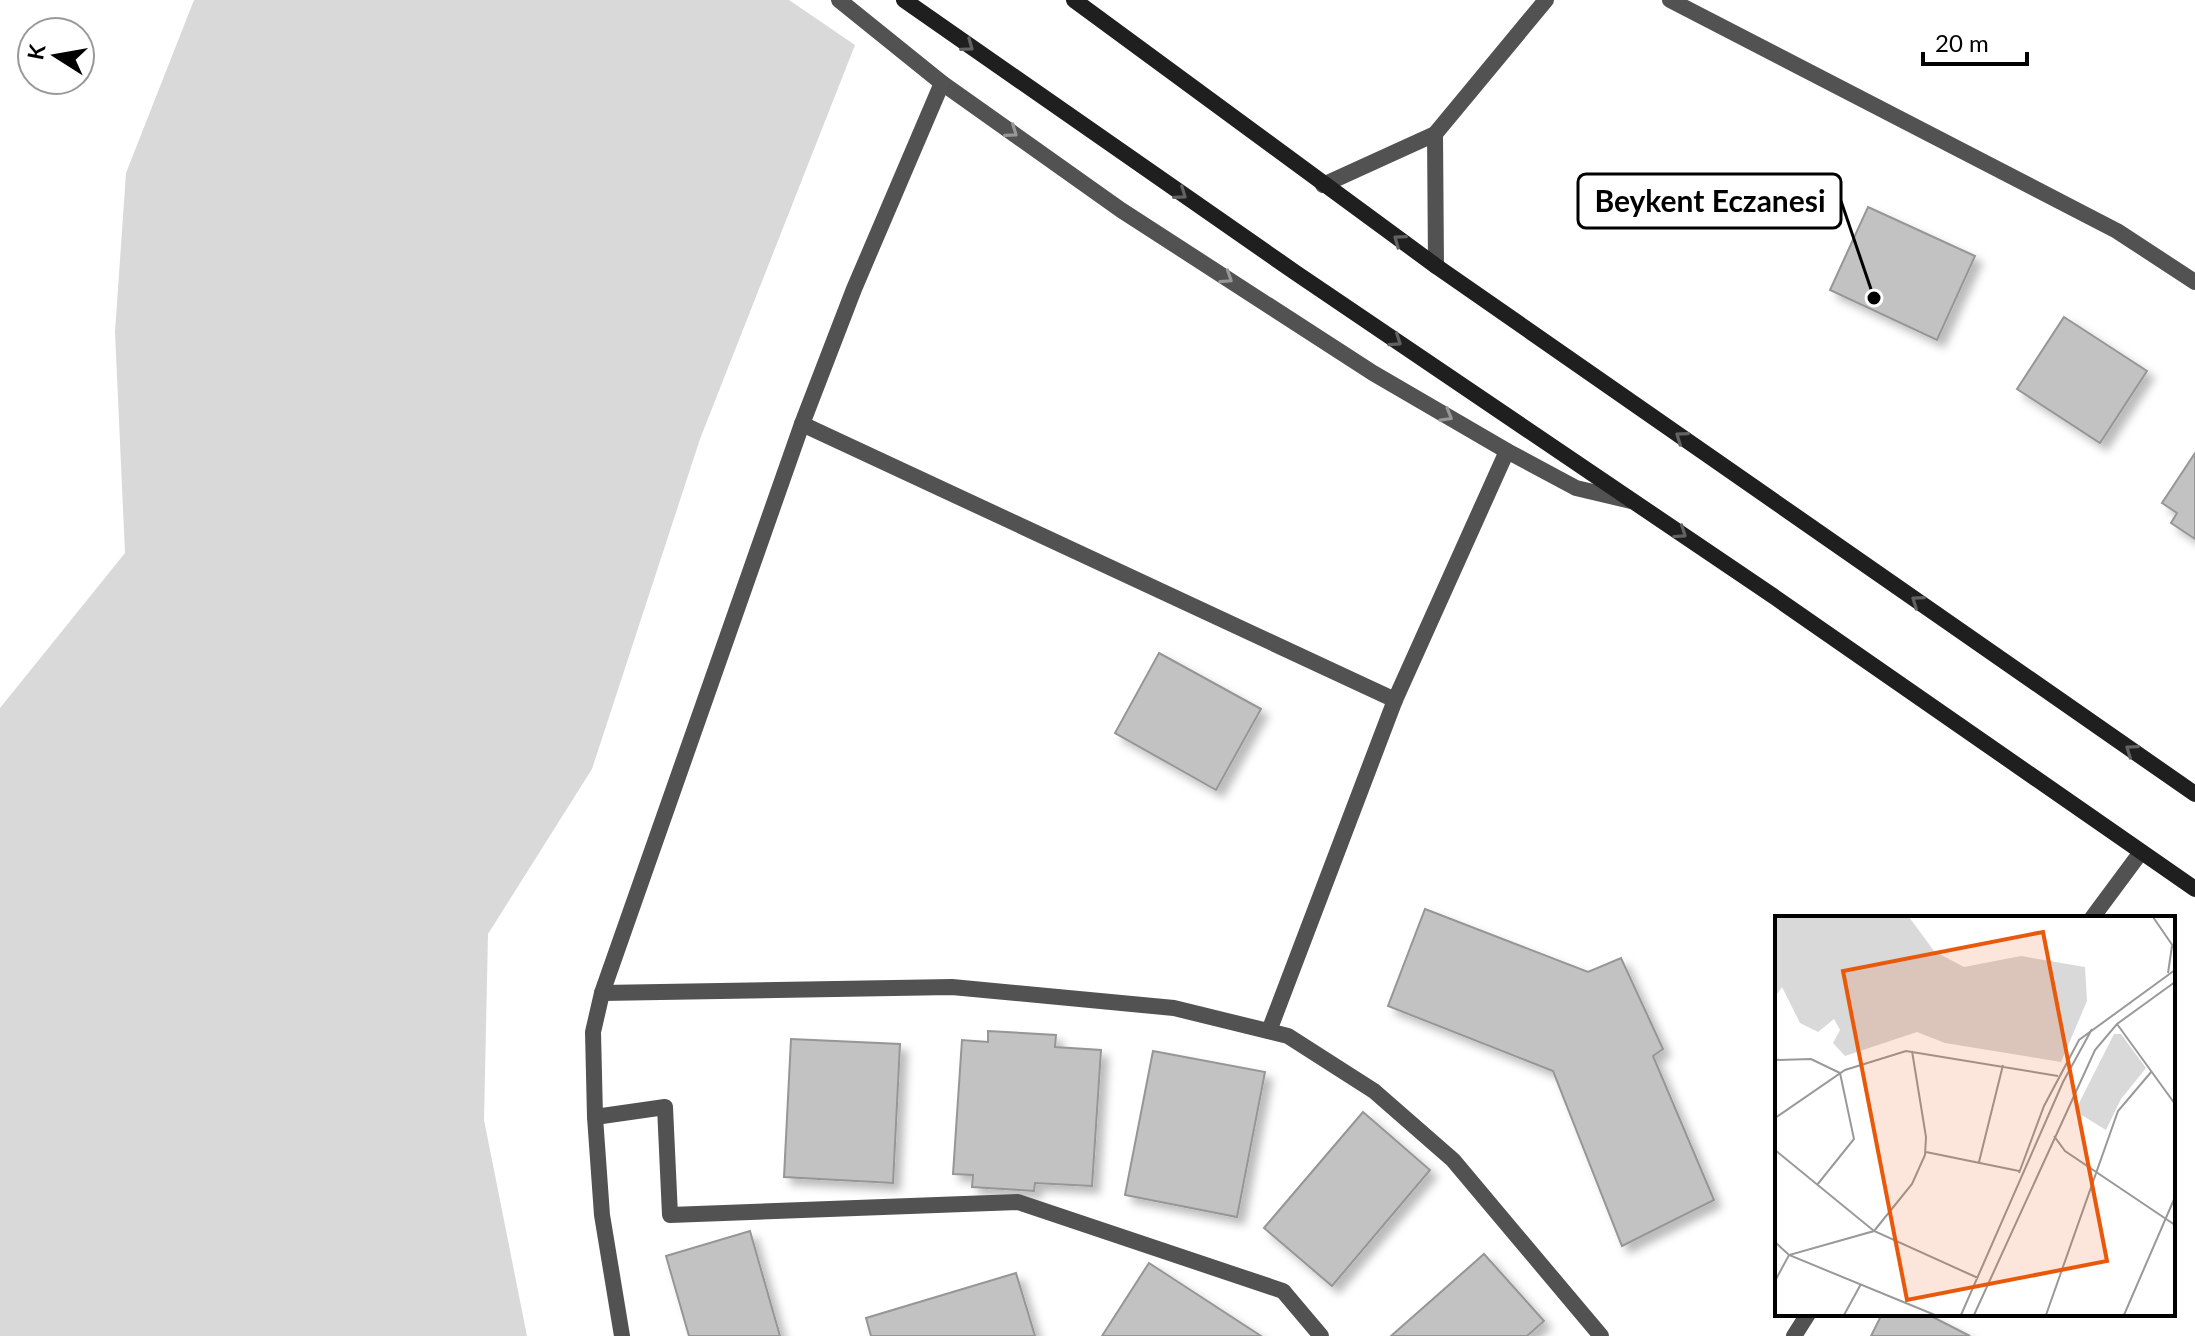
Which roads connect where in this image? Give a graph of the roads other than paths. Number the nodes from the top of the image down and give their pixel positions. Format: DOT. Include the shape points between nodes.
graph roads {
  1 [pos="839,0"];
  2 [pos="904,0"];
  3 [pos="1074,0"];
  4 [pos="1546,0"];
  5 [pos="1670,0"];
  6 [pos="942,83"];
  7 [pos="1435,134"];
  8 [pos="1323,185"];
  9 [pos="1436,266"];
  10 [pos="2195,282"];
  11 [pos="802,424"];
  12 [pos="1507,451"];
  13 [pos="1635,502"];
  14 [pos="1395,700"];
  15 [pos="2195,794"];
  16 [pos="2141,852"];
  17 [pos="2195,889"];
  18 [pos="2093,916"];
  19 [pos="602,993"];
  20 [pos="1269,1031"];
  21 [pos="595,1117"];
  22 [pos="1807,1316"];
  23 [pos="622,1336"];
  24 [pos="1321,1336"];
  25 [pos="1601,1336"];
  26 [pos="1794,1336"];
  1 -- 6 [label="street"];
  2 -- 13 [label="street, one-way"];
  3 -- 8 [label="street"];
  4 -- 7 [label="street"];
  5 -- 10 [label="street" via="2117,231"];
  6 -- 11 [label="street"];
  6 -- 12 [label="street, one-way" via="1121,210 1373,373"];
  7 -- 8 [label="street"];
  7 -- 9 [label="street"];
  9 -- 8 [label="street, one-way"];
  15 -- 9 [label="street, one-way"];
  11 -- 14 [label="street"];
  11 -- 19 [label="street"];
  12 -- 13 [label="street" via="1576,488"];
  12 -- 14 [label="street"];
  13 -- 16 [label="street, one-way"];
  14 -- 20 [label="street"];
  16 -- 17 [label="street"];
  16 -- 18 [label="street"];
  19 -- 20 [label="street" via="952,987 1174,1008"];
  19 -- 21 [label="street" via="593,1032"];
  20 -- 25 [label="street" via="1288,1036 1374,1091 1453,1160"];
  21 -- 23 [label="street" via="602,1215"];
  21 -- 24 [label="street" via="665,1107 670,1215 1018,1202 1283,1291"];
  22 -- 26 [label="street"];
}
